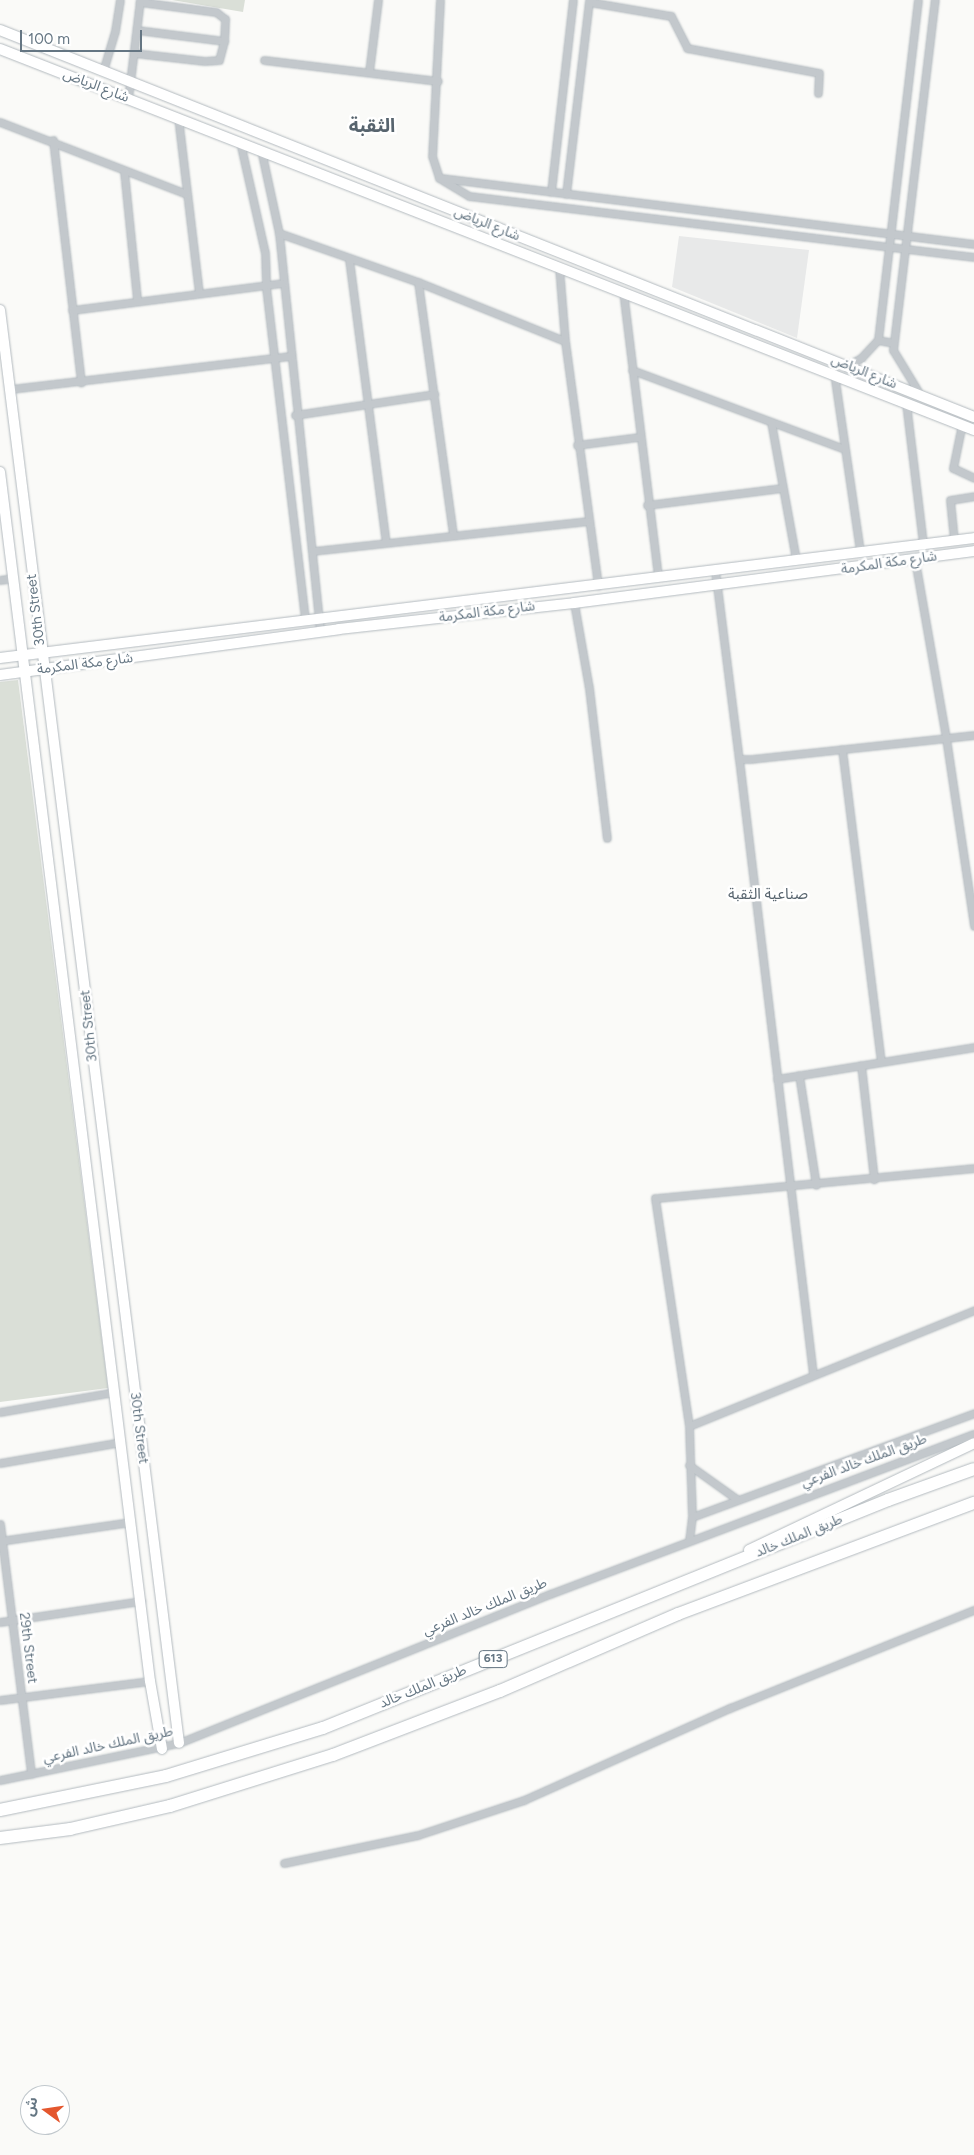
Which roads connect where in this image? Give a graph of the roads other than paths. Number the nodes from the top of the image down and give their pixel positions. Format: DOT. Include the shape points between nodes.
graph roads {
  1 [pos="120,0"];
  2 [pos="378,0"];
  3 [pos="440,0"];
  4 [pos="573,0"];
  5 [pos="918,0"];
  6 [pos="935,0"];
  7 [pos="140,1"];
  8 [pos="589,1"];
  9 [pos="0,30"];
  10 [pos="137,30"];
  11 [pos="224,40"];
  12 [pos="0,50"];
  13 [pos="134,53"];
  14 [pos="264,60"];
  15 [pos="103,71"];
  16 [pos="369,72"];
  17 [pos="438,81"];
  18 [pos="131,82"];
  19 [pos="818,93"];
  20 [pos="128,98"];
  21 [pos="178,117"];
  22 [pos="0,122"];
  23 [pos="53,140"];
  24 [pos="240,142"];
  25 [pos="262,150"];
  26 [pos="124,171"];
  27 [pos="438,178"];
  28 [pos="551,192"];
  29 [pos="188,194"];
  30 [pos="566,194"];
  31 [pos="279,233"];
  32 [pos="890,234"];
  33 [pos="906,236"];
  34 [pos="520,237"];
  35 [pos="974,244"];
  36 [pos="889,248"];
  37 [pos="516,249"];
  38 [pos="905,249"];
  39 [pos="974,257"];
  40 [pos="349,259"];
  41 [pos="559,267"];
  42 [pos="418,282"];
  43 [pos="282,283"];
  44 [pos="266,287"];
  45 [pos="623,291"];
  46 [pos="199,292"];
  47 [pos="137,299"];
  48 [pos="0,310"];
  49 [pos="72,310"];
  50 [pos="878,340"];
  51 [pos="565,341"];
  52 [pos="894,343"];
  53 [pos="275,356"];
  54 [pos="291,356"];
  55 [pos="848,365"];
  56 [pos="632,370"];
  57 [pos="834,374"];
  58 [pos="80,382"];
  59 [pos="10,389"];
  60 [pos="434,394"];
  61 [pos="921,396"];
  62 [pos="906,403"];
  63 [pos="368,405"];
  64 [pos="295,415"];
  65 [pos="974,417"];
  66 [pos="772,422"];
  67 [pos="962,424"];
  68 [pos="974,430"];
  69 [pos="639,437"];
  70 [pos="577,445"];
  71 [pos="844,449"];
  72 [pos="0,472"];
  73 [pos="974,478"];
  74 [pos="782,488"];
  75 [pos="974,496"];
  76 [pos="2,497"];
  77 [pos="647,505"];
  78 [pos="587,521"];
  79 [pos="453,534"];
  80 [pos="974,538"];
  81 [pos="954,540"];
  82 [pos="386,542"];
  83 [pos="923,544"];
  84 [pos="313,550"];
  85 [pos="864,551"];
  86 [pos="974,551"];
  87 [pos="796,560"];
  88 [pos="915,560"];
  89 [pos="855,567"];
  90 [pos="715,570"];
  91 [pos="658,577"];
  92 [pos="13,578"];
  93 [pos="0,580"];
  94 [pos="717,585"];
  95 [pos="598,586"];
  96 [pos="574,603"];
  97 [pos="321,618"];
  98 [pos="305,621"];
  99 [pos="320,632"];
  100 [pos="42,652"];
  101 [pos="23,655"];
  102 [pos="0,658"];
  103 [pos="43,669"];
  104 [pos="25,672"];
  105 [pos="0,675"];
  106 [pos="974,735"];
  107 [pos="946,738"];
  108 [pos="842,748"];
  109 [pos="738,759"];
  110 [pos="607,838"];
  111 [pos="974,926"];
  112 [pos="974,1047"];
  113 [pos="881,1062"];
  114 [pos="861,1066"];
  115 [pos="799,1075"];
  116 [pos="777,1079"];
  117 [pos="974,1168"];
  118 [pos="874,1179"];
  119 [pos="816,1185"];
  120 [pos="792,1187"];
  121 [pos="974,1310"];
  122 [pos="813,1374"];
  123 [pos="115,1392"];
  124 [pos="0,1412"];
  125 [pos="974,1413"];
  126 [pos="689,1426"];
  127 [pos="974,1434"];
  128 [pos="121,1442"];
  129 [pos="974,1443"];
  130 [pos="0,1463"];
  131 [pos="689,1465"];
  132 [pos="974,1469"];
  133 [pos="738,1500"];
  134 [pos="974,1503"];
  135 [pos="692,1517"];
  136 [pos="131,1522"];
  137 [pos="0,1524"];
  138 [pos="1,1541"];
  139 [pos="689,1541"];
  140 [pos="676,1586"];
  141 [pos="141,1601"];
  142 [pos="974,1610"];
  143 [pos="12,1620"];
  144 [pos="0,1622"];
  145 [pos="150,1681"];
  146 [pos="22,1697"];
  147 [pos="0,1700"];
  148 [pos="180,1743"];
  149 [pos="162,1749"];
  150 [pos="31,1774"];
  151 [pos="0,1780"];
  152 [pos="0,1809"];
  153 [pos="0,1838"];
  154 [pos="284,1864"];
  1 -- 15 [label="street"];
  2 -- 16 [label="street"];
  3 -- 17 [label="street"];
  4 -- 28 [label="street"];
  5 -- 32 [label="street"];
  6 -- 33 [label="street"];
  7 -- 10 [label="street"];
  7 -- 11 [label="street" via="216,12 225,19"];
  8 -- 19 [label="street" via="671,16 687,48 819,73"];
  8 -- 30 [label="street"];
  9 -- 15 [label="main road, شارع الرياض"];
  10 -- 11 [label="street"];
  10 -- 13 [label="street"];
  11 -- 13 [label="street" via="219,60"];
  12 -- 20 [label="main road, شارع الرياض"];
  13 -- 18 [label="street"];
  14 -- 16 [label="street"];
  15 -- 18 [label="main road, شارع الرياض"];
  16 -- 17 [label="street"];
  17 -- 27 [label="street" via="432,119 432,156"];
  18 -- 20 [label="street"];
  18 -- 34 [label="main road, شارع الرياض"];
  20 -- 21 [label="main road, شارع الرياض"];
  21 -- 24 [label="main road, شارع الرياض"];
  21 -- 29 [label="street"];
  22 -- 23 [label="street"];
  23 -- 26 [label="street"];
  23 -- 49 [label="street"];
  24 -- 25 [label="main road, شارع الرياض"];
  24 -- 44 [label="street" via="265,253"];
  25 -- 31 [label="street"];
  25 -- 37 [label="main road, شارع الرياض"];
  26 -- 29 [label="street"];
  26 -- 47 [label="street"];
  27 -- 28 [label="street"];
  27 -- 36 [label="street" via="469,196"];
  28 -- 30 [label="street"];
  29 -- 46 [label="street"];
  30 -- 32 [label="street"];
  31 -- 40 [label="street"];
  31 -- 43 [label="street"];
  32 -- 33 [label="street"];
  32 -- 36 [label="street"];
  33 -- 35 [label="street"];
  33 -- 38 [label="street"];
  34 -- 37 [label="main road"];
  34 -- 55 [label="main road, شارع الرياض"];
  36 -- 38 [label="street"];
  36 -- 50 [label="street"];
  37 -- 41 [label="main road, شارع الرياض"];
  38 -- 39 [label="street"];
  38 -- 52 [label="street"];
  40 -- 42 [label="street"];
  40 -- 63 [label="street"];
  41 -- 45 [label="main road, شارع الرياض"];
  41 -- 51 [label="street"];
  42 -- 51 [label="street"];
  42 -- 60 [label="street"];
  43 -- 44 [label="street"];
  43 -- 54 [label="street"];
  44 -- 46 [label="street"];
  44 -- 53 [label="street"];
  45 -- 56 [label="street"];
  45 -- 57 [label="main road, شارع الرياض"];
  46 -- 47 [label="street"];
  47 -- 49 [label="street"];
  48 -- 59 [label="main road, 30th Street"];
  49 -- 58 [label="street"];
  50 -- 52 [label="street"];
  50 -- 55 [label="street" via="861,358"];
  51 -- 70 [label="street"];
  52 -- 61 [label="street" via="893,350"];
  53 -- 54 [label="street"];
  53 -- 58 [label="street"];
  53 -- 98 [label="street"];
  54 -- 64 [label="street"];
  55 -- 61 [label="main road, شارع الرياض"];
  56 -- 66 [label="street"];
  56 -- 69 [label="street"];
  57 -- 62 [label="main road, شارع الرياض"];
  57 -- 71 [label="street"];
  58 -- 59 [label="street"];
  59 -- 100 [label="main road, 30th Street"];
  60 -- 63 [label="street"];
  60 -- 79 [label="street"];
  61 -- 65 [label="main road, شارع الرياض"];
  62 -- 67 [label="main road, شارع الرياض"];
  62 -- 83 [label="street"];
  63 -- 64 [label="street"];
  63 -- 82 [label="street"];
  64 -- 84 [label="street"];
  66 -- 71 [label="street"];
  66 -- 74 [label="street"];
  67 -- 68 [label="main road, شارع الرياض"];
  67 -- 73 [label="street" via="953,468"];
  69 -- 70 [label="street"];
  69 -- 77 [label="street"];
  70 -- 78 [label="street"];
  71 -- 85 [label="street"];
  72 -- 76 [label="main road, 30th Street"];
  74 -- 77 [label="street"];
  74 -- 87 [label="street"];
  75 -- 81 [label="street" via="950,500"];
  76 -- 92 [label="main road, 30th Street"];
  77 -- 91 [label="street"];
  78 -- 79 [label="street"];
  78 -- 95 [label="street"];
  79 -- 82 [label="street"];
  80 -- 81 [label="main road, شارع مكة المكرمة"];
  81 -- 83 [label="main road, شارع مكة المكرمة"];
  82 -- 84 [label="street"];
  83 -- 85 [label="main road, شارع مكة المكرمة"];
  84 -- 97 [label="street"];
  85 -- 87 [label="main road, شارع مكة المكرمة"];
  85 -- 89 [label="main road" via="868,557"];
  86 -- 88 [label="main road, شارع مكة المكرمة"];
  87 -- 90 [label="main road, شارع مكة المكرمة"];
  88 -- 89 [label="main road, شارع مكة المكرمة"];
  88 -- 107 [label="street"];
  89 -- 94 [label="main road, شارع مكة المكرمة"];
  90 -- 91 [label="main road, شارع مكة المكرمة"];
  90 -- 94 [label="street"];
  91 -- 95 [label="main road, شارع مكة المكرمة"];
  92 -- 93 [label="street"];
  92 -- 101 [label="main road, 30th Street"];
  94 -- 96 [label="main road, شارع مكة المكرمة"];
  94 -- 109 [label="street"];
  95 -- 97 [label="main road, شارع مكة المكرمة"];
  96 -- 99 [label="main road, شارع مكة المكرمة"];
  96 -- 110 [label="street" via="590,688"];
  97 -- 98 [label="main road, شارع مكة المكرمة"];
  97 -- 99 [label="street"];
  98 -- 100 [label="main road, شارع مكة المكرمة"];
  99 -- 103 [label="main road, شارع مكة المكرمة"];
  100 -- 101 [label="main road, شارع مكة المكرمة"];
  100 -- 103 [label="main road, 30th Street"];
  101 -- 102 [label="main road, شارع مكة المكرمة"];
  101 -- 104 [label="main road, 30th Street"];
  103 -- 104 [label="main road, شارع مكة المكرمة"];
  103 -- 148 [label="main road, 30th Street"];
  104 -- 105 [label="main road, شارع مكة المكرمة"];
  104 -- 123 [label="main road, 30th Street"];
  106 -- 107 [label="street"];
  107 -- 108 [label="street"];
  107 -- 111 [label="street"];
  108 -- 109 [label="street"];
  108 -- 113 [label="street"];
  109 -- 116 [label="street"];
  112 -- 113 [label="street"];
  113 -- 114 [label="street"];
  114 -- 115 [label="street"];
  114 -- 118 [label="street"];
  115 -- 116 [label="street"];
  115 -- 119 [label="street"];
  116 -- 120 [label="street"];
  117 -- 118 [label="street"];
  118 -- 119 [label="street"];
  119 -- 120 [label="street"];
  120 -- 122 [label="street"];
  120 -- 126 [label="street" via="655,1198"];
  121 -- 122 [label="street"];
  122 -- 126 [label="street"];
  123 -- 124 [label="street"];
  123 -- 128 [label="main road, 30th Street"];
  125 -- 133 [label="street"];
  126 -- 131 [label="street"];
  127 -- 139 [label="street, طريق الملك خالد الفرعي"];
  128 -- 130 [label="street"];
  128 -- 136 [label="main road, 30th Street"];
  129 -- 140 [label="main road"];
  131 -- 133 [label="street"];
  131 -- 135 [label="street"];
  132 -- 140 [label="highway, طريق الملك خالد / 613" via="888,1500"];
  133 -- 135 [label="street"];
  134 -- 153 [label="highway, 613" via="678,1614 500,1691 334,1755 170,1806 70,1829"];
  135 -- 139 [label="street"];
  136 -- 138 [label="street"];
  136 -- 141 [label="main road, 30th Street"];
  137 -- 138 [label="street, 29th Street"];
  138 -- 143 [label="street, 29th Street"];
  139 -- 148 [label="street, طريق الملك خالد الفرعي"];
  140 -- 152 [label="highway, طريق الملك خالد / 613" via="323,1728 166,1776 26,1807"];
  141 -- 143 [label="street"];
  141 -- 145 [label="main road, 30th Street"];
  142 -- 154 [label="street" via="730,1708 524,1800 418,1835"];
  143 -- 144 [label="street"];
  143 -- 146 [label="street, 29th Street"];
  145 -- 146 [label="street"];
  145 -- 149 [label="main road, 30th Street"];
  146 -- 147 [label="street"];
  146 -- 150 [label="street, 29th Street"];
  148 -- 149 [label="street, طريق الملك خالد الفرعي"];
  149 -- 150 [label="street, طريق الملك خالد الفرعي"];
  150 -- 151 [label="street, طريق الملك خالد الفرعي"];
}
